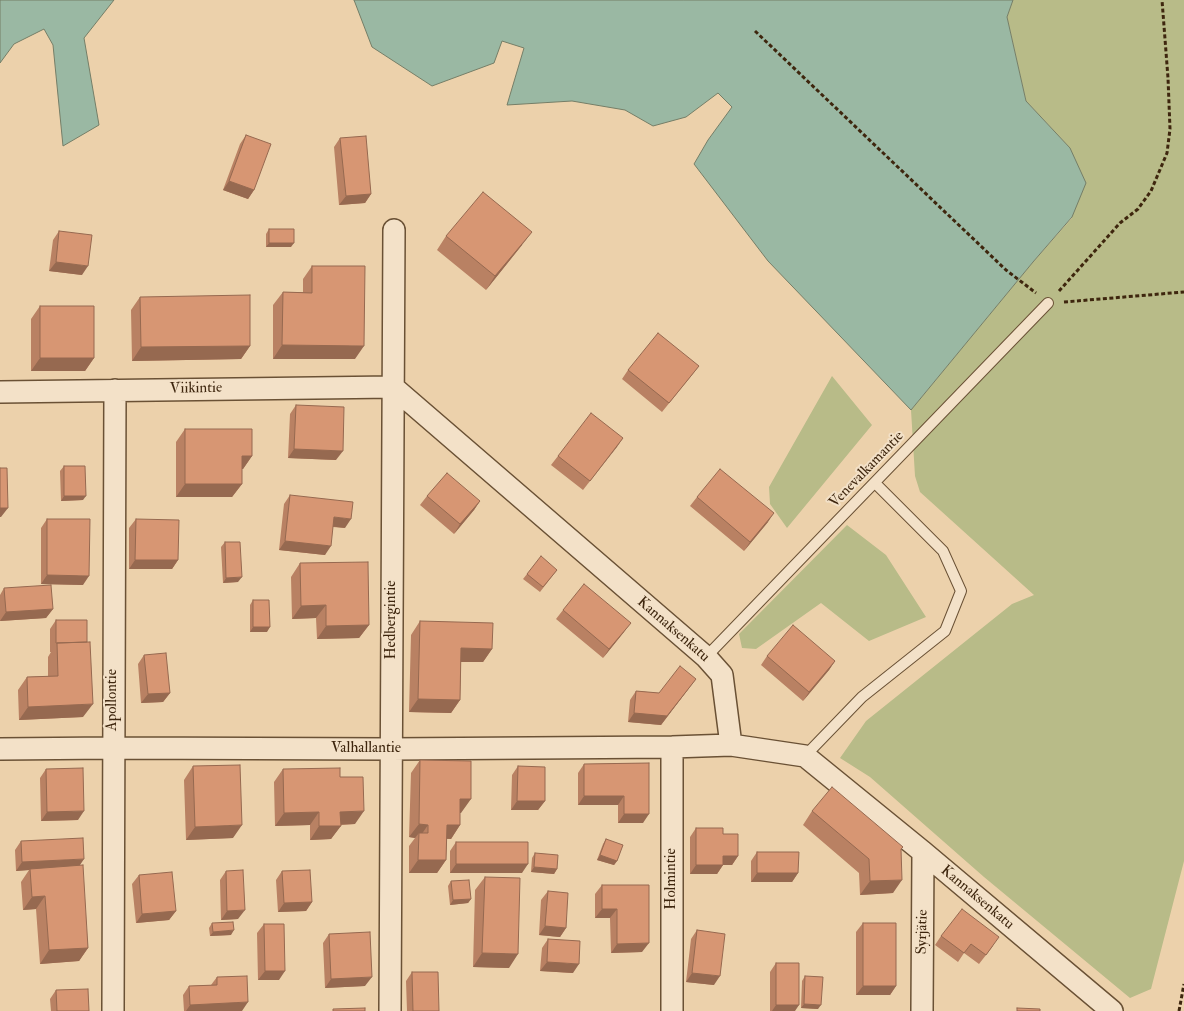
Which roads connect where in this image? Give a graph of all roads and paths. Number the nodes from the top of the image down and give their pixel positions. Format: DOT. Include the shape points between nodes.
graph roads {
  1 [pos="1162,0"];
  2 [pos="755,31"];
  3 [pos="394,230"];
  4 [pos="1184,292"];
  5 [pos="1048,303"];
  6 [pos="393,387"];
  7 [pos="115,390"];
  8 [pos="0,392"];
  9 [pos="875,483"];
  10 [pos="706,657"];
  11 [pos="731,745"];
  12 [pos="672,747"];
  13 [pos="113,748"];
  14 [pos="0,749"];
  15 [pos="391,749"];
  16 [pos="805,756"];
  17 [pos="923,852"];
  18 [pos="1184,984"];
  19 [pos="113,1011"];
  20 [pos="390,1011"];
  21 [pos="672,1011"];
  22 [pos="922,1011"];
  23 [pos="1112,1011"];
  24 [pos="1180,1011"];
  1 -- 5 [label="path" via="1170,129 1167,153 1151,191 1138,209 1120,223"];
  2 -- 5 [label="path" via="1006,270"];
  3 -- 6 [label="street, Hedbergintie"];
  4 -- 5 [label="path"];
  5 -- 9 [label="lane, Venevalkamantie"];
  6 -- 7 [label="street, Viikintie"];
  6 -- 10 [label="street, Kannaksenkatu"];
  6 -- 15 [label="street, Hedbergintie"];
  7 -- 8 [label="street, Viikintie"];
  7 -- 13 [label="street, Apollontie"];
  9 -- 10 [label="lane, Venevalkamantie"];
  9 -- 16 [label="lane" via="943,551 962,591 945,631 862,698"];
  10 -- 11 [label="street, Kannaksenkatu" via="722,675"];
  11 -- 12 [label="street, Valhallantie"];
  11 -- 16 [label="street"];
  12 -- 15 [label="street, Valhallantie"];
  12 -- 21 [label="street, Holmintie"];
  13 -- 14 [label="street, Valhallantie"];
  13 -- 15 [label="street, Valhallantie"];
  13 -- 19 [label="street, Apollontie"];
  15 -- 20 [label="street, Hedbergintie"];
  16 -- 17 [label="street, Kannaksenkatu"];
  17 -- 22 [label="street, Syrjätie"];
  17 -- 23 [label="street, Kannaksenkatu"];
  18 -- 24 [label="path"];
}
